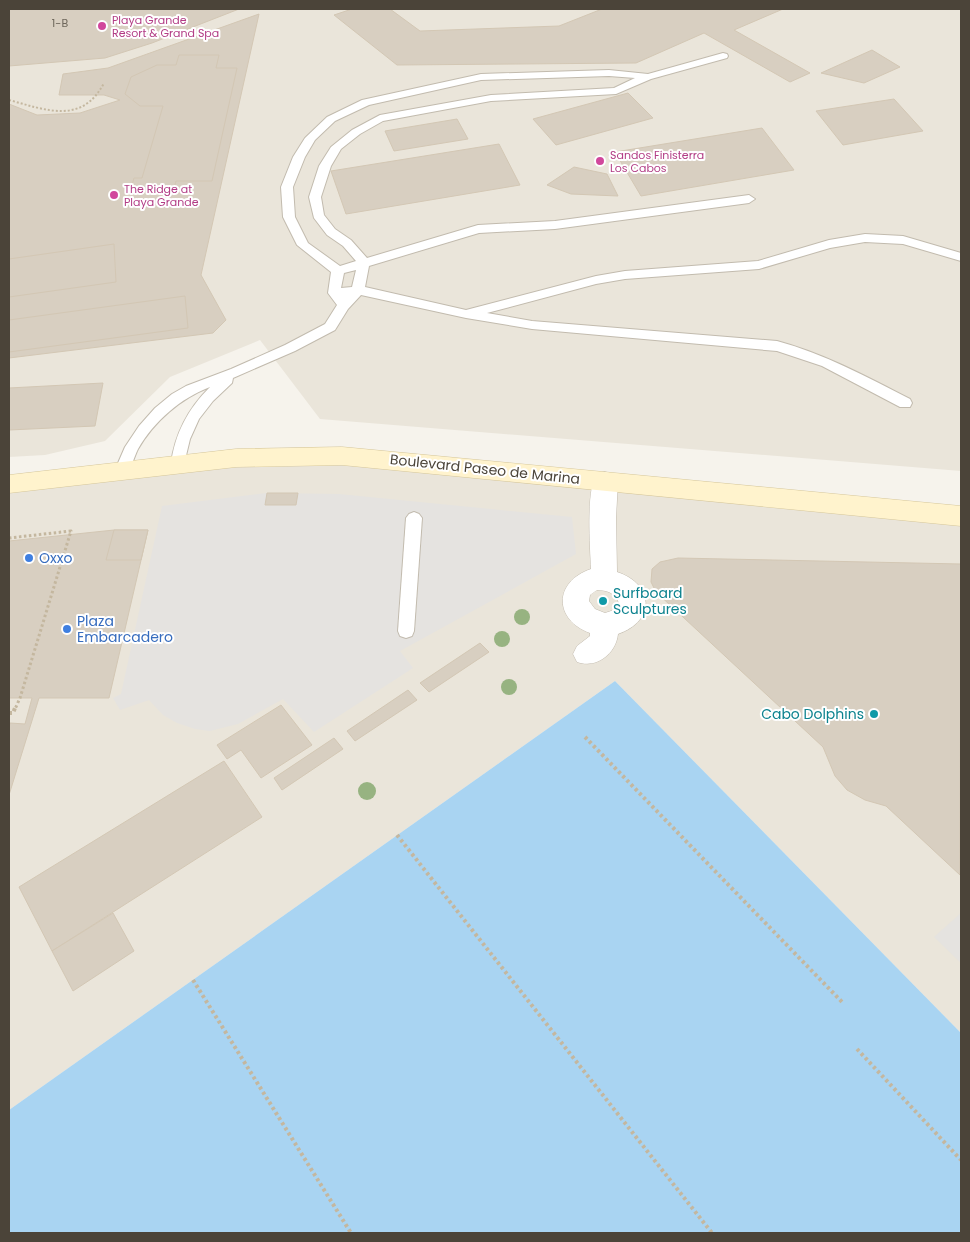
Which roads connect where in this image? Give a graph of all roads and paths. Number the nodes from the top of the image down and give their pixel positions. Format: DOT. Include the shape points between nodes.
graph roads {
  1 [pos="723,56"];
  2 [pos="481,77"];
  3 [pos="647,77"];
  4 [pos="104,83"];
  5 [pos="491,98"];
  6 [pos="9,100"];
  7 [pos="366,102"];
  8 [pos="380,118"];
  9 [pos="324,143"];
  10 [pos="749,199"];
  11 [pos="961,257"];
  12 [pos="364,262"];
  13 [pos="338,271"];
  14 [pos="358,290"];
  15 [pos="334,293"];
  16 [pos="343,306"];
  17 [pos="466,314"];
  18 [pos="236,372"];
  19 [pos="905,403"];
  20 [pos="178,464"];
  21 [pos="122,470"];
  22 [pos="605,481"];
  23 [pos="9,484"];
  24 [pos="961,516"];
  25 [pos="414,518"];
  26 [pos="9,538"];
  27 [pos="604,578"];
  28 [pos="605,625"];
  29 [pos="406,631"];
  30 [pos="587,654"];
  31 [pos="9,713"];
  32 [pos="585,737"];
  33 [pos="397,835"];
  34 [pos="193,980"];
  35 [pos="844,1003"];
  36 [pos="857,1049"];
  37 [pos="961,1160"];
  38 [pos="351,1233"];
  39 [pos="712,1233"];
  1 -- 3 [label="lane"];
  2 -- 3 [label="lane" via="609,73"];
  2 -- 5 [label="lane"];
  2 -- 7 [label="lane"];
  3 -- 5 [label="lane" via="616,91"];
  4 -- 6 [label="path" via="100,95 75,110 46,110"];
  5 -- 8 [label="lane"];
  7 -- 8 [label="lane"];
  7 -- 9 [label="lane" via="331,119"];
  8 -- 9 [label="lane" via="356,132"];
  9 -- 12 [label="lane" via="325,166 315,197 318,215 331,232 347,243"];
  9 -- 13 [label="lane" via="299,156 287,187 289,217 303,245"];
  10 -- 12 [label="lane" via="555,225 478,229"];
  11 -- 17 [label="lane" via="903,240 865,238 830,244 759,265 596,280"];
  12 -- 13 [label="lane"];
  12 -- 14 [label="lane"];
  13 -- 15 [label="lane"];
  14 -- 15 [label="lane"];
  14 -- 16 [label="lane"];
  14 -- 17 [label="lane"];
  15 -- 16 [label="lane"];
  16 -- 18 [label="lane" via="330,327"];
  17 -- 19 [label="lane" via="532,325 777,346 831,364"];
  18 -- 20 [label="lane" via="210,394 192,418 180,446"];
  18 -- 21 [label="lane" via="191,389 168,405 140,434"];
  20 -- 21 [label="main road, Boulevard Paseo de Marina"];
  20 -- 22 [label="main road, Boulevard Paseo de Marina" via="258,456 342,456"];
  21 -- 23 [label="main road, Boulevard Paseo de Marina"];
  22 -- 24 [label="main road, Boulevard Paseo de Marina"];
  22 -- 27 [label="street"];
  25 -- 29 [label="lane"];
  26 -- 31 [label="path" via="71,531 20,698 13,713"];
  27 -- 28 [label="street" via="626,588 632,604 623,619"];
  27 -- 28 [label="street" via="586,582 575,598 584,617"];
  28 -- 30 [label="street" via="603,642"];
  32 -- 35 [label="path"];
  33 -- 39 [label="path"];
  34 -- 38 [label="path"];
  36 -- 37 [label="path"];
}
